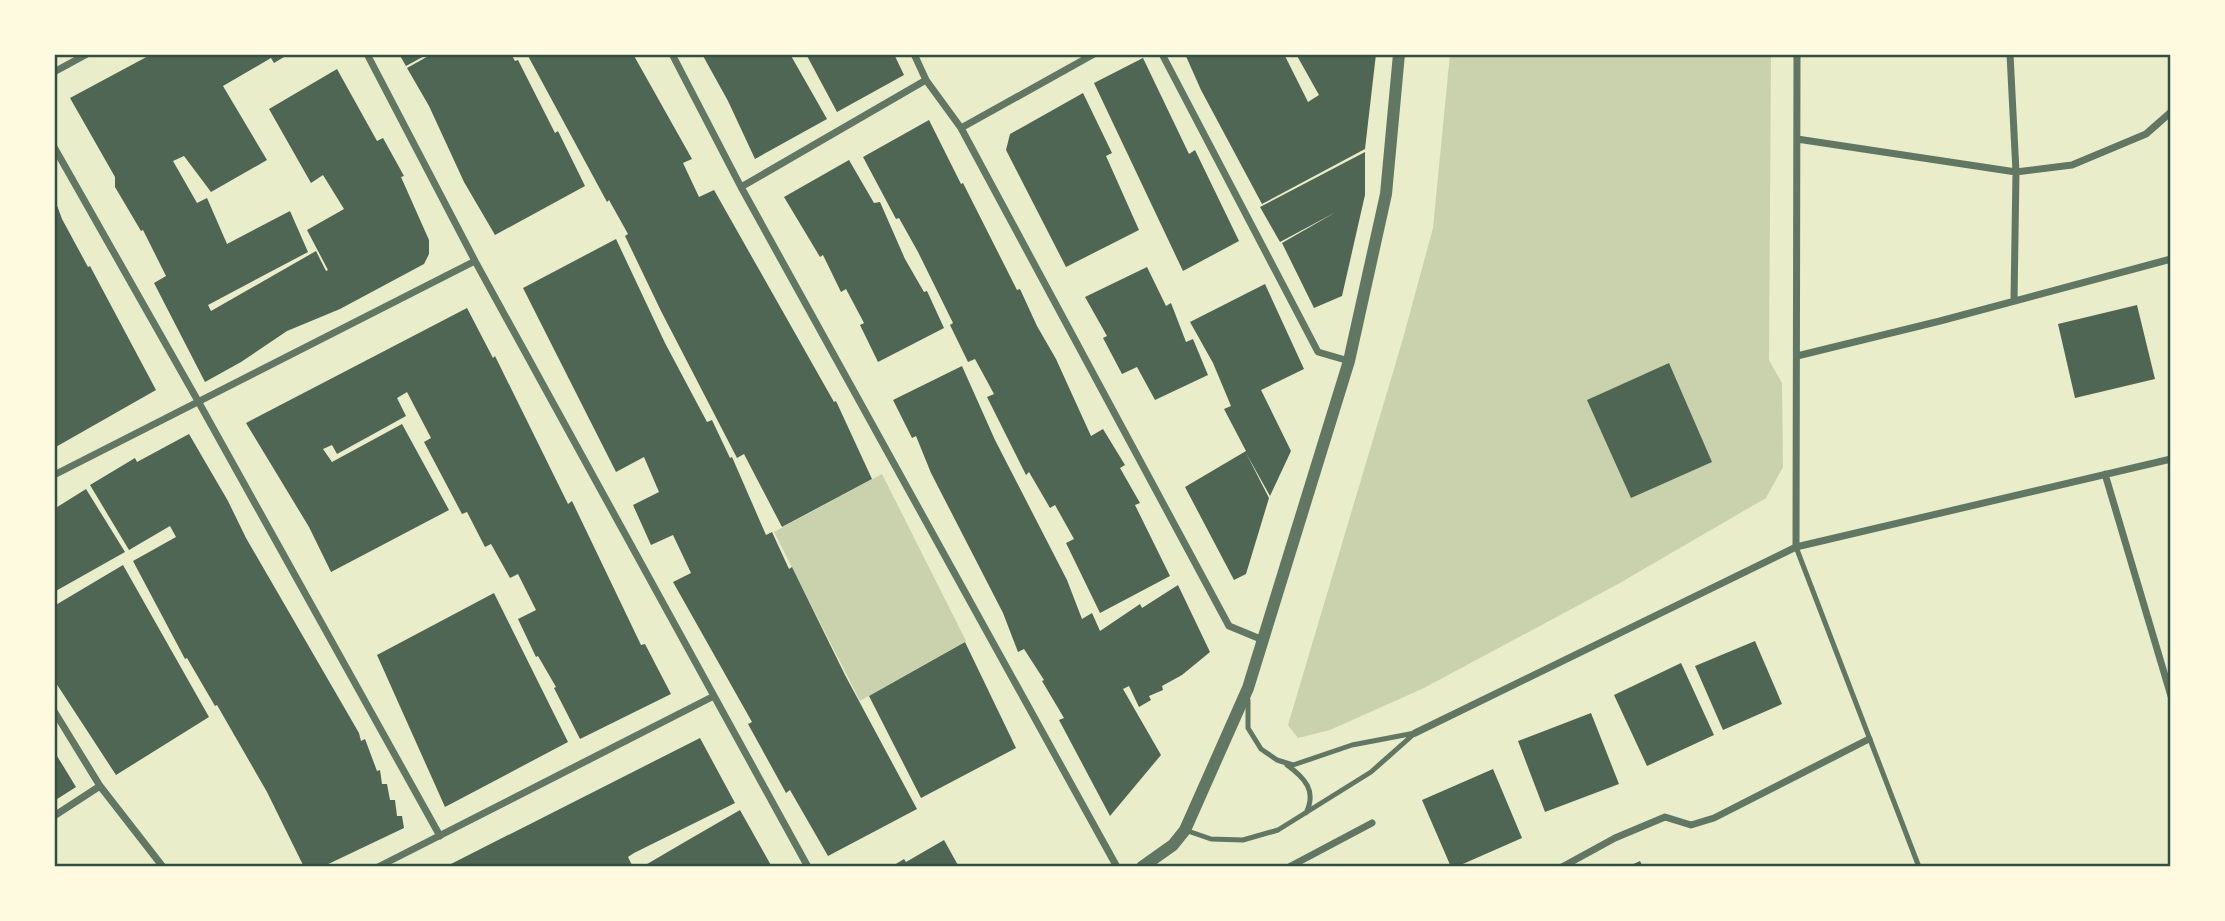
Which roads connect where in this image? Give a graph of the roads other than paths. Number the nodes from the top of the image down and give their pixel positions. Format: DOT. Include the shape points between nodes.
graph roads {
  1 [pos="87,54"];
  2 [pos="367,54"];
  3 [pos="672,54"];
  4 [pos="914,54"];
  5 [pos="1094,54"];
  6 [pos="1162,54"];
  7 [pos="1399,54"];
  8 [pos="1797,54"];
  9 [pos="2010,54"];
  10 [pos="54,72"];
  11 [pos="926,79"];
  12 [pos="2171,112"];
  13 [pos="961,128"];
  14 [pos="1797,139"];
  15 [pos="54,147"];
  16 [pos="2016,172"];
  17 [pos="741,187"];
  18 [pos="2171,259"];
  19 [pos="475,261"];
  20 [pos="2014,301"];
  21 [pos="1797,356"];
  22 [pos="1349,361"];
  23 [pos="198,401"];
  24 [pos="2171,459"];
  25 [pos="2105,474"];
  26 [pos="54,475"];
  27 [pos="1796,547"];
  28 [pos="1263,640"];
  29 [pos="1248,688"];
  30 [pos="712,696"];
  31 [pos="2171,696"];
  32 [pos="54,711"];
  33 [pos="1415,733"];
  34 [pos="1869,739"];
  35 [pos="1282,762"];
  36 [pos="100,786"];
  37 [pos="1306,813"];
  38 [pos="54,816"];
  39 [pos="1371,823"];
  40 [pos="1185,830"];
  41 [pos="440,836"];
  42 [pos="399,857"];
  43 [pos="163,867"];
  44 [pos="378,867"];
  45 [pos="402,867"];
  46 [pos="808,867"];
  47 [pos="1117,867"];
  48 [pos="1142,867"];
  49 [pos="1289,867"];
  50 [pos="1562,867"];
  51 [pos="1919,867"];
  1 -- 10 [label="street"];
  2 -- 19 [label="street"];
  3 -- 17 [label="street"];
  4 -- 11 [label="street"];
  5 -- 13 [label="street"];
  6 -- 22 [label="street" via="1318,352"];
  7 -- 22 [label="street" via="1385,194"];
  8 -- 14 [label="street"];
  9 -- 16 [label="street"];
  11 -- 13 [label="street"];
  11 -- 17 [label="street"];
  12 -- 16 [label="street" via="2146,134 2072,165"];
  13 -- 28 [label="street" via="1229,626"];
  14 -- 16 [label="street"];
  14 -- 21 [label="street"];
  15 -- 23 [label="street"];
  16 -- 20 [label="street"];
  17 -- 47 [label="street"];
  18 -- 20 [label="street"];
  19 -- 23 [label="street"];
  19 -- 30 [label="street"];
  20 -- 21 [label="street"];
  21 -- 27 [label="street"];
  22 -- 28 [label="street"];
  23 -- 26 [label="street"];
  23 -- 41 [label="street"];
  24 -- 25 [label="street"];
  25 -- 27 [label="street"];
  25 -- 31 [label="street"];
  27 -- 33 [label="street"];
  27 -- 34 [label="lane"];
  28 -- 29 [label="street"];
  29 -- 35 [label="lane" via="1248,728 1261,749"];
  29 -- 40 [label="street"];
  30 -- 41 [label="street"];
  30 -- 46 [label="street"];
  32 -- 36 [label="street"];
  33 -- 35 [label="lane" via="1352,745 1293,765"];
  33 -- 37 [label="lane" via="1371,772"];
  34 -- 50 [label="street" via="1714,818 1691,825 1665,817"];
  34 -- 51 [label="lane"];
  35 -- 37 [label="lane" via="1304,777 1311,791"];
  36 -- 38 [label="street"];
  36 -- 43 [label="street"];
  37 -- 40 [label="lane" via="1278,830 1243,840 1211,839"];
  39 -- 49 [label="street"];
  40 -- 48 [label="street" via="1173,845"];
  41 -- 42 [label="street"];
  42 -- 44 [label="street"];
  42 -- 45 [label="street"];
}
